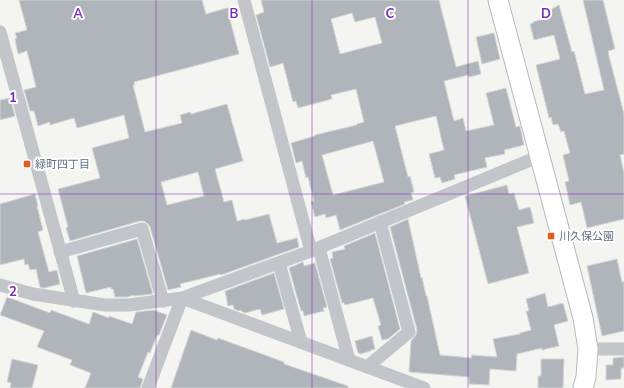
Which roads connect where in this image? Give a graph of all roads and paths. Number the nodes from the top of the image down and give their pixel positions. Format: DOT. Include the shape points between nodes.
graph roads {
  1 [pos="244,0"];
  2 [pos="498,0"];
  3 [pos="0,32"];
  4 [pos="540,156"];
  5 [pos="380,222"];
  6 [pos="315,249"];
  7 [pos="60,252"];
  8 [pos="279,263"];
  9 [pos="0,285"];
  10 [pos="182,298"];
  11 [pos="163,300"];
  12 [pos="74,301"];
  13 [pos="301,342"];
  14 [pos="588,349"];
  15 [pos="624,350"];
  16 [pos="349,360"];
  17 [pos="367,367"];
  18 [pos="407,385"];
  19 [pos="148,388"];
  20 [pos="424,388"];
  21 [pos="583,388"];
  1 -- 6 [label="street"];
  2 -- 4 [label="street"];
  3 -- 7 [label="street"];
  4 -- 5 [label="street"];
  4 -- 14 [label="street" via="583,318"];
  5 -- 6 [label="street"];
  5 -- 17 [label="street" via="409,332"];
  6 -- 8 [label="street"];
  6 -- 16 [label="street"];
  7 -- 11 [label="street" via="142,229"];
  7 -- 12 [label="street"];
  8 -- 10 [label="street"];
  8 -- 13 [label="street"];
  9 -- 12 [label="street"];
  10 -- 11 [label="street"];
  10 -- 13 [label="street"];
  10 -- 19 [label="street"];
  11 -- 12 [label="street" via="129,305"];
  13 -- 16 [label="street"];
  14 -- 15 [label="street"];
  14 -- 21 [label="street"];
  16 -- 17 [label="street"];
  17 -- 18 [label="street"];
  18 -- 20 [label="street"];
}
